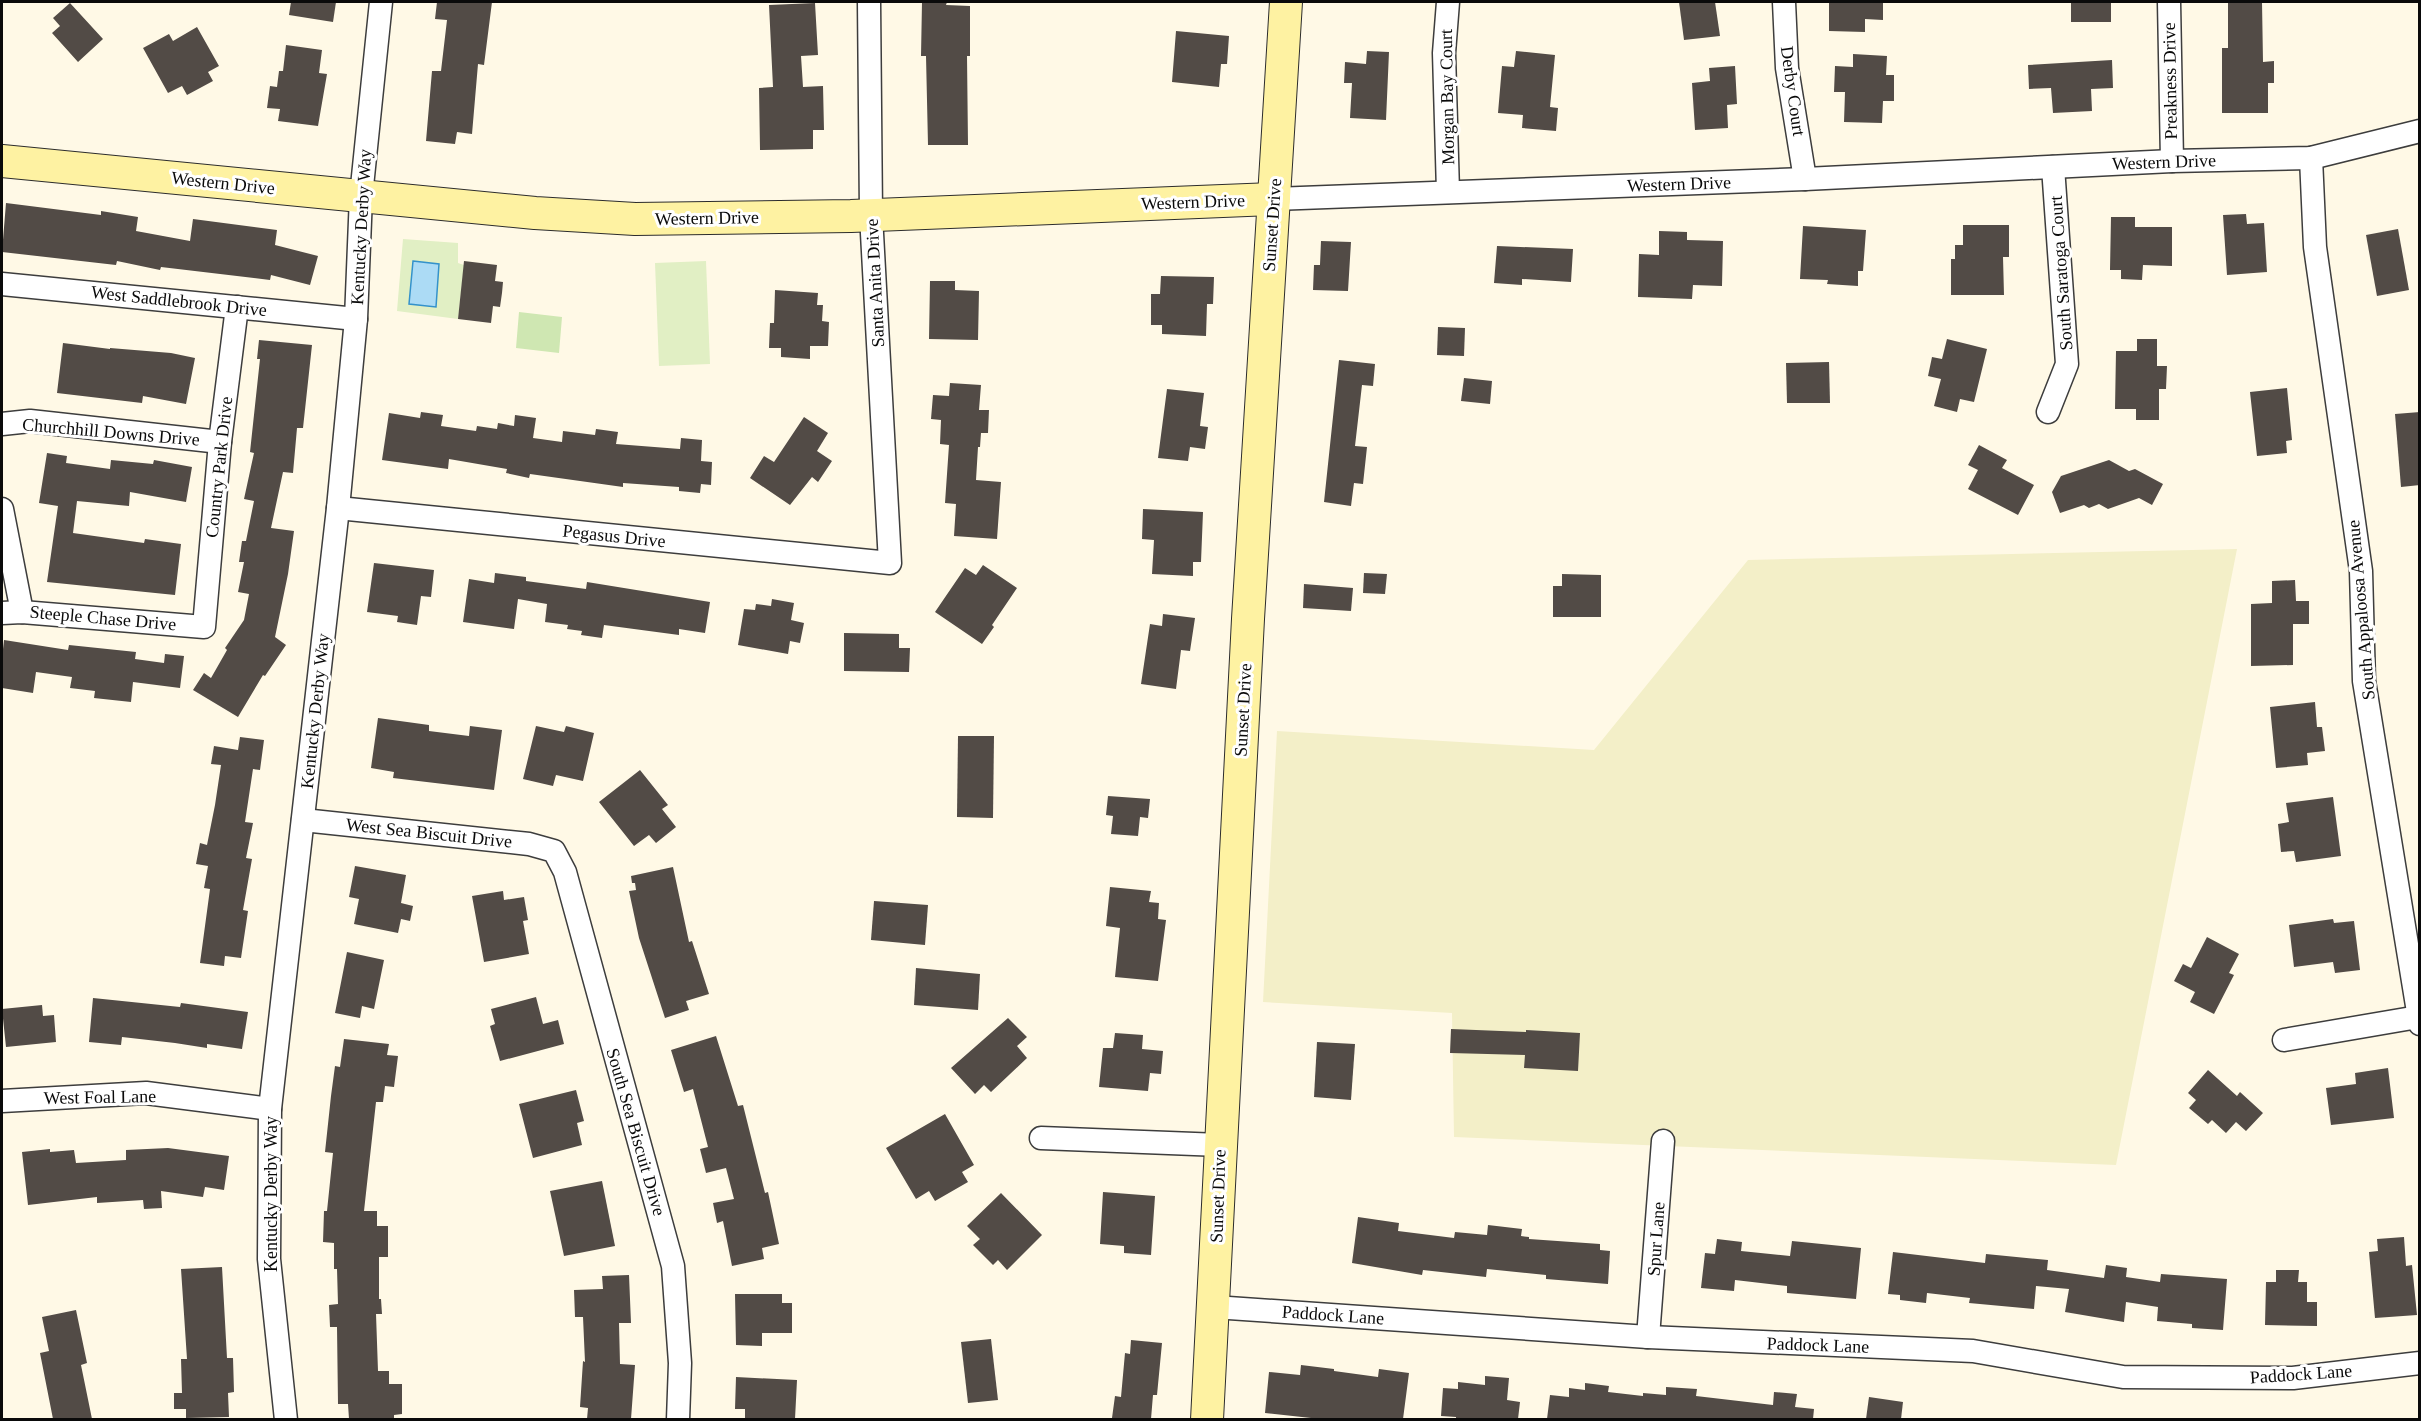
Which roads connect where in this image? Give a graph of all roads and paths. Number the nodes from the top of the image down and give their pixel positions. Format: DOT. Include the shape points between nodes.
graph roads {
  1 [pos="381,2"];
  2 [pos="869,2"];
  3 [pos="1286,2"];
  4 [pos="1448,2"];
  5 [pos="1784,2"];
  6 [pos="2169,2"];
  7 [pos="2420,131"];
  8 [pos="2311,158"];
  9 [pos="2,161"];
  10 [pos="2172,161"];
  11 [pos="2053,167"];
  12 [pos="1805,179"];
  13 [pos="1448,192"];
  14 [pos="361,196"];
  15 [pos="1274,199"];
  16 [pos="871,215"];
  17 [pos="2,284"];
  18 [pos="237,307"];
  19 [pos="356,319"];
  20 [pos="2048,412"];
  21 [pos="2,424"];
  22 [pos="220,442"];
  23 [pos="338,508"];
  24 [pos="2,509"];
  25 [pos="890,563"];
  26 [pos="12,613"];
  27 [pos="204,627"];
  28 [pos="303,820"];
  29 [pos="554,850"];
  30 [pos="2419,1021"];
  31 [pos="2284,1040"];
  32 [pos="2,1101"];
  33 [pos="270,1109"];
  34 [pos="1041,1138"];
  35 [pos="1663,1141"];
  36 [pos="1220,1145"];
  37 [pos="1214,1307"];
  38 [pos="1648,1337"];
  39 [pos="2420,1363"];
  40 [pos="286,1419"];
  41 [pos="678,1419"];
  42 [pos="1207,1419"];
  1 -- 14 [label="street, Kentucky Derby Way"];
  2 -- 16 [label="street, Santa Anita Drive"];
  3 -- 15 [label="main road, Sunset Drive"];
  4 -- 13 [label="street, Morgan Bay Court" via="1444,53"];
  5 -- 12 [label="street, Derby Court" via="1787,68"];
  6 -- 10 [label="street, Preakness Drive"];
  7 -- 8 [label="street, Western Drive"];
  8 -- 10 [label="street, Western Drive"];
  8 -- 30 [label="street, South Appaloosa Avenue" via="2315,247 2361,571 2364,681"];
  9 -- 14 [label="main road, Western Drive"];
  10 -- 11 [label="street, Western Drive"];
  11 -- 12 [label="street, Western Drive"];
  11 -- 20 [label="street, South Saratoga Court" via="2067,364"];
  12 -- 13 [label="street, Western Drive"];
  13 -- 15 [label="street, Western Drive"];
  14 -- 16 [label="main road, Western Drive" via="635,219"];
  14 -- 19 [label="street, Kentucky Derby Way"];
  15 -- 16 [label="main road, Western Drive"];
  15 -- 36 [label="main road, Sunset Drive"];
  16 -- 25 [label="street, Santa Anita Drive"];
  17 -- 18 [label="street, West Saddlebrook Drive"];
  18 -- 19 [label="street, West Saddlebrook Drive"];
  18 -- 22 [label="street, Country Park Drive"];
  19 -- 23 [label="street, Kentucky Derby Way"];
  21 -- 22 [label="street, Churchhill Downs Drive" via="30,421"];
  22 -- 27 [label="street, Country Park Drive"];
  23 -- 25 [label="street, Pegasus Drive"];
  23 -- 28 [label="street, Kentucky Derby Way"];
  24 -- 26 [label="street"];
  26 -- 27 [label="street, Steeple Chase Drive"];
  28 -- 29 [label="street, West Sea Biscuit Drive"];
  28 -- 33 [label="street, Kentucky Derby Way"];
  29 -- 41 [label="street, South Sea Biscuit Drive" via="565,872 673,1266 680,1363"];
  30 -- 31 [label="street"];
  32 -- 33 [label="street, West Foal Lane" via="146,1093"];
  33 -- 40 [label="street, Kentucky Derby Way" via="269,1259"];
  34 -- 36 [label="street"];
  35 -- 38 [label="street, Spur Lane"];
  36 -- 37 [label="main road, Sunset Drive"];
  37 -- 38 [label="street, Paddock Lane"];
  37 -- 42 [label="main road, Sunset Drive"];
  38 -- 39 [label="street, Paddock Lane" via="1972,1352 2123,1377 2293,1378"];
}
